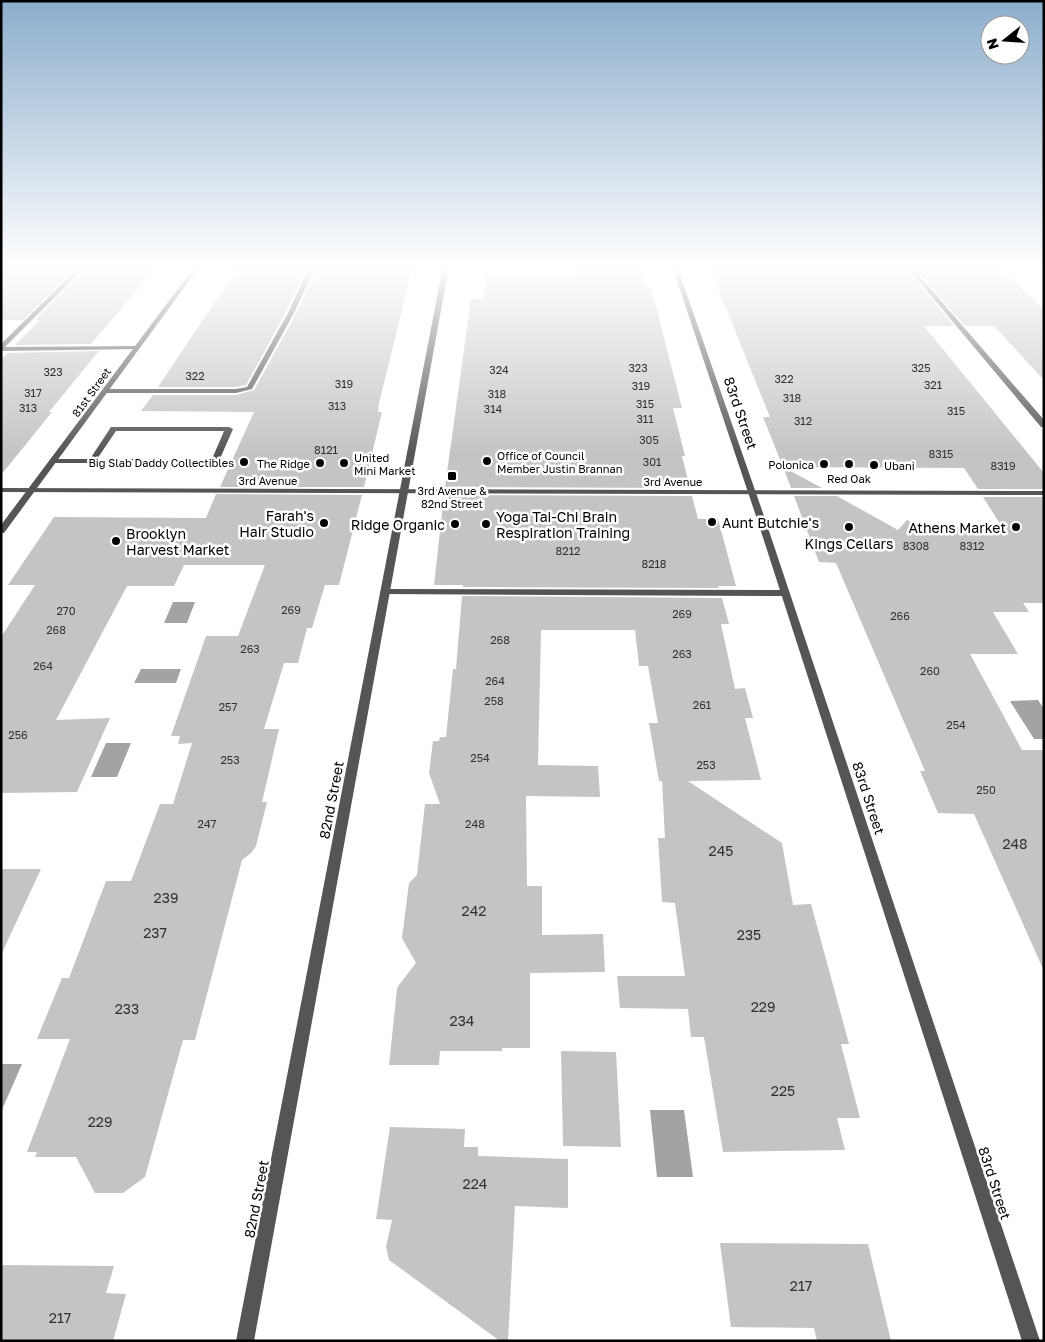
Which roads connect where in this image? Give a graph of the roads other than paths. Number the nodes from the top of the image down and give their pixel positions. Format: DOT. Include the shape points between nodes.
graph roads {
  1 [pos="20,329"];
  2 [pos="150,329"];
  3 [pos="282,329"];
  4 [pos="434,329"];
  5 [pos="696,329"];
  6 [pos="961,329"];
  7 [pos="1,348"];
  8 [pos="136,348"];
  9 [pos="105,391"];
  10 [pos="1044,426"];
  11 [pos="53,461"];
  12 [pos="92,461"];
  13 [pos="1,490"];
  14 [pos="32,490"];
  15 [pos="403,491"];
  16 [pos="752,492"];
  17 [pos="1044,492"];
  18 [pos="1,531"];
  19 [pos="385,592"];
  20 [pos="786,593"];
  21 [pos="245,1341"];
  22 [pos="1031,1341"];
  1 -- 7 [label="street"];
  2 -- 8 [label="street, 81st Street"];
  3 -- 9 [label="street" via="250,388 236,392"];
  4 -- 15 [label="street, 82nd Street"];
  5 -- 16 [label="street, 83rd Street"];
  6 -- 10 [label="street"];
  7 -- 8 [label="street"];
  8 -- 9 [label="street, 81st Street"];
  9 -- 11 [label="street, 81st Street"];
  11 -- 12 [label="street"];
  11 -- 14 [label="street, 81st Street"];
  12 -- 12 [label="street" via="215,461 229,429 114,430"];
  13 -- 14 [label="street, 3rd Avenue"];
  14 -- 15 [label="street, 3rd Avenue"];
  14 -- 18 [label="street, 81st Street"];
  15 -- 16 [label="street, 3rd Avenue"];
  15 -- 19 [label="street, 82nd Street"];
  16 -- 17 [label="street, 3rd Avenue"];
  16 -- 20 [label="street, 83rd Street"];
  19 -- 20 [label="street"];
  19 -- 21 [label="street, 82nd Street"];
  20 -- 22 [label="street, 83rd Street"];
}
